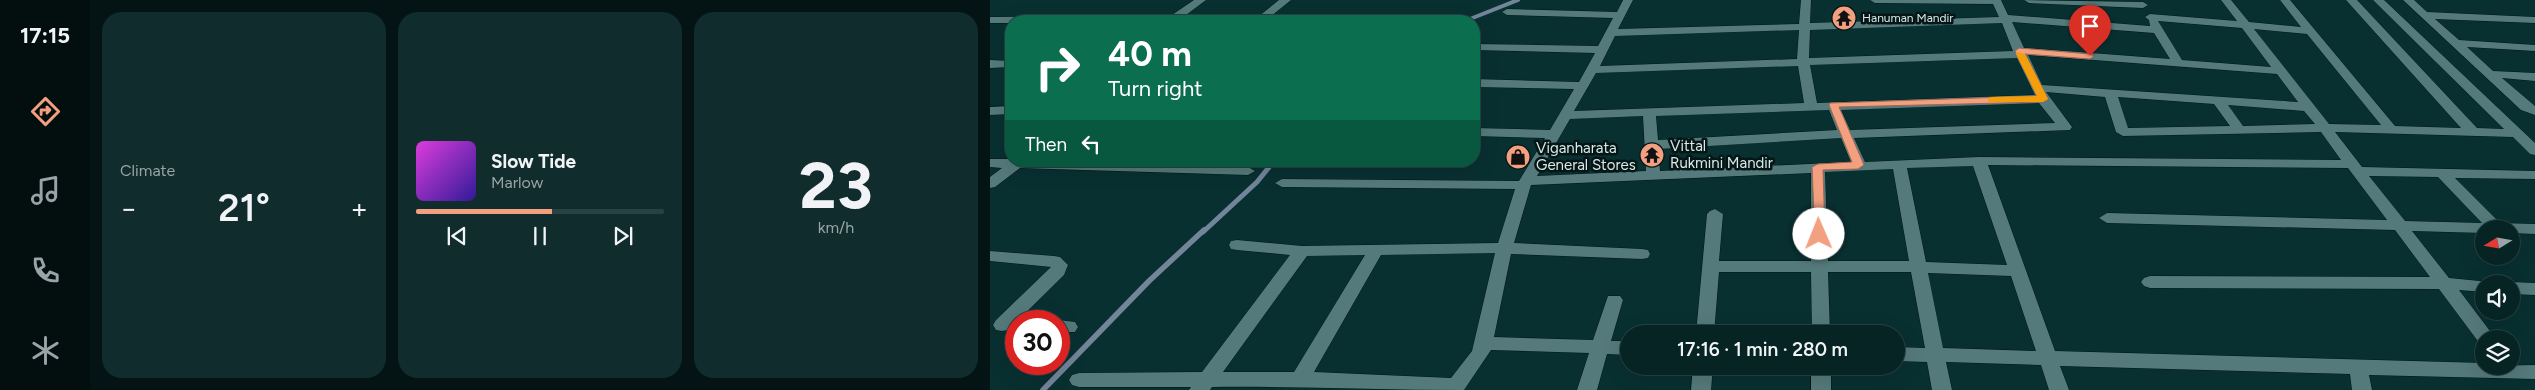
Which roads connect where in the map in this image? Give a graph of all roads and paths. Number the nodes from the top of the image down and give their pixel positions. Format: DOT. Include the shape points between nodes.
graph roads {
  1 [pos="1201,0"];
  2 [pos="1286,0"];
  3 [pos="1628,0"];
  4 [pos="1806,0"];
  5 [pos="1875,0"];
  6 [pos="2029,0"];
  7 [pos="2226,0"];
  8 [pos="2285,0"];
  9 [pos="2351,0"];
  10 [pos="2378,0"];
  11 [pos="2408,0"];
  12 [pos="1996,1"];
  13 [pos="2141,3"];
  14 [pos="1506,12"];
  15 [pos="1179,15"];
  16 [pos="1266,15"];
  17 [pos="1621,15"];
  18 [pos="2425,15"];
  19 [pos="2150,17"];
  20 [pos="2006,19"];
  21 [pos="2534,19"];
  22 [pos="990,20"];
  23 [pos="1005,20"];
  24 [pos="1804,26"];
  25 [pos="2246,26"];
  26 [pos="2158,30"];
  27 [pos="2310,31"];
  28 [pos="1613,33"];
  29 [pos="2455,43"];
  30 [pos="1480,47"];
  31 [pos="2535,48"];
  32 [pos="1601,50"];
  33 [pos="2020,52"];
  34 [pos="1803,62"];
  35 [pos="2178,63"];
  36 [pos="990,64"];
  37 [pos="1005,64"];
  38 [pos="1592,70"];
  39 [pos="2280,71"];
  40 [pos="2490,74"];
  41 [pos="2535,77"];
  42 [pos="1480,83"];
  43 [pos="1583,86"];
  44 [pos="2040,93"];
  45 [pos="2110,93"];
  46 [pos="2218,100"];
  47 [pos="1833,105"];
  48 [pos="1811,106"];
  49 [pos="2308,106"];
  50 [pos="2532,109"];
  51 [pos="990,110"];
  52 [pos="1005,110"];
  53 [pos="1649,112"];
  54 [pos="1565,115"];
  55 [pos="2238,128"];
  56 [pos="2324,128"];
  57 [pos="2390,128"];
  58 [pos="2472,131"];
  59 [pos="1480,132"];
  60 [pos="2516,133"];
  61 [pos="1554,134"];
  62 [pos="1845,134"];
  63 [pos="1652,145"];
  64 [pos="2535,151"];
  65 [pos="1979,161"];
  66 [pos="1005,163"];
  67 [pos="990,164"];
  68 [pos="1899,164"];
  69 [pos="1858,165"];
  70 [pos="1012,167"];
  71 [pos="1132,167"];
  72 [pos="1818,167"];
  73 [pos="2355,168"];
  74 [pos="1248,171"];
  75 [pos="2442,173"];
  76 [pos="1653,175"];
  77 [pos="2535,176"];
  78 [pos="1282,183"];
  79 [pos="1525,183"];
  80 [pos="990,184"];
  81 [pos="1715,214"];
  82 [pos="2107,218"];
  83 [pos="2488,220"];
  84 [pos="2400,226"];
  85 [pos="2475,228"];
  86 [pos="2520,229"];
  87 [pos="2535,229"];
  88 [pos="1237,245"];
  89 [pos="1504,248"];
  90 [pos="1376,250"];
  91 [pos="1302,251"];
  92 [pos="1642,254"];
  93 [pos="990,256"];
  94 [pos="1711,266"];
  95 [pos="1919,267"];
  96 [pos="1820,268"];
  97 [pos="2018,272"];
  98 [pos="2150,282"];
  99 [pos="2444,283"];
  100 [pos="2475,285"];
  101 [pos="2520,288"];
  102 [pos="2535,289"];
  103 [pos="1614,300"];
  104 [pos="1003,325"];
  105 [pos="1706,325"];
  106 [pos="1821,325"];
  107 [pos="2480,330"];
  108 [pos="1483,343"];
  109 [pos="1601,348"];
  110 [pos="1620,348"];
  111 [pos="1905,354"];
  112 [pos="1936,355"];
  113 [pos="2048,359"];
  114 [pos="2358,367"];
  115 [pos="2475,369"];
  116 [pos="2520,370"];
  117 [pos="2535,372"];
  118 [pos="1702,375"];
  119 [pos="1821,375"];
  120 [pos="1300,379"];
  121 [pos="1079,380"];
  122 [pos="1203,384"];
  123 [pos="1454,388"];
  124 [pos="1587,390"];
  125 [pos="1701,390"];
  126 [pos="1822,390"];
  127 [pos="1942,390"];
  128 [pos="2059,390"];
  129 [pos="2362,390"];
  1 -- 15 [label="street"];
  2 -- 16 [label="street"];
  3 -- 17 [label="street"];
  4 -- 24 [label="street"];
  5 -- 12 [label="street"];
  6 -- 13 [label="street"];
  7 -- 25 [label="street"];
  8 -- 27 [label="street"];
  9 -- 58 [label="street"];
  10 -- 60 [label="street"];
  11 -- 18 [label="street"];
  12 -- 20 [label="street"];
  13 -- 19 [label="street"];
  14 -- 17 [label="street"];
  17 -- 28 [label="street"];
  18 -- 21 [label="street"];
  18 -- 29 [label="street"];
  19 -- 25 [label="street"];
  19 -- 26 [label="street"];
  20 -- 24 [label="street"];
  20 -- 26 [label="street"];
  20 -- 33 [label="street"];
  22 -- 23 [label="street"];
  24 -- 28 [label="street"];
  24 -- 34 [label="street"];
  25 -- 27 [label="street"];
  25 -- 39 [label="street"];
  26 -- 35 [label="street"];
  27 -- 57 [label="street"];
  28 -- 32 [label="street"];
  29 -- 31 [label="street"];
  29 -- 40 [label="street"];
  30 -- 32 [label="street"];
  32 -- 38 [label="street"];
  33 -- 34 [label="street"];
  33 -- 35 [label="street"];
  33 -- 44 [label="street"];
  34 -- 38 [label="street"];
  34 -- 48 [label="street"];
  35 -- 39 [label="street"];
  36 -- 37 [label="street"];
  38 -- 43 [label="street"];
  39 -- 49 [label="street"];
  40 -- 41 [label="street"];
  40 -- 50 [label="street"];
  42 -- 43 [label="street"];
  43 -- 54 [label="street"];
  44 -- 45 [label="street"];
  44 -- 47 [label="street"];
  44 -- 62 [label="street" via="2065,127"];
  45 -- 46 [label="street"];
  45 -- 55 [label="street" via="2123,132"];
  46 -- 49 [label="street"];
  46 -- 55 [label="street"];
  47 -- 48 [label="street"];
  47 -- 62 [label="street"];
  48 -- 53 [label="street"];
  49 -- 56 [label="street"];
  51 -- 52 [label="street"];
  53 -- 54 [label="street"];
  53 -- 63 [label="street"];
  54 -- 61 [label="street"];
  55 -- 56 [label="street"];
  56 -- 57 [label="street"];
  56 -- 73 [label="street"];
  57 -- 58 [label="street"];
  58 -- 60 [label="street"];
  59 -- 61 [label="street"];
  60 -- 64 [label="street"];
  61 -- 79 [label="street"];
  62 -- 63 [label="street"];
  62 -- 69 [label="street"];
  63 -- 76 [label="street"];
  65 -- 68 [label="street"];
  65 -- 73 [label="street"];
  65 -- 97 [label="street"];
  66 -- 67 [label="street"];
  68 -- 69 [label="street"];
  68 -- 95 [label="street"];
  69 -- 72 [label="street"];
  70 -- 80 [label="street"];
  71 -- 74 [label="street"];
  72 -- 76 [label="street"];
  72 -- 96 [label="street"];
  73 -- 75 [label="street"];
  73 -- 84 [label="street"];
  75 -- 77 [label="street"];
  75 -- 83 [label="street"];
  76 -- 79 [label="street"];
  78 -- 79 [label="street"];
  79 -- 89 [label="street"];
  81 -- 94 [label="street"];
  82 -- 84 [label="street"];
  84 -- 85 [label="street"];
  84 -- 99 [label="street"];
  86 -- 87 [label="street"];
  88 -- 91 [label="street"];
  89 -- 90 [label="street"];
  89 -- 92 [label="street"];
  89 -- 108 [label="street"];
  90 -- 91 [label="street"];
  90 -- 120 [label="street"];
  91 -- 122 [label="street"];
  93 -- 104 [label="street" via="1054,261 1060,265 1058,271"];
  94 -- 96 [label="street"];
  94 -- 105 [label="street"];
  95 -- 96 [label="street"];
  95 -- 97 [label="street"];
  95 -- 112 [label="street"];
  96 -- 106 [label="street"];
  97 -- 113 [label="street"];
  98 -- 99 [label="street"];
  99 -- 100 [label="street"];
  99 -- 107 [label="street"];
  101 -- 102 [label="street"];
  103 -- 109 [label="street"];
  108 -- 109 [label="street"];
  108 -- 123 [label="street" via="1481,353"];
  109 -- 110 [label="street"];
  109 -- 124 [label="street"];
  111 -- 112 [label="street"];
  112 -- 113 [label="street"];
  112 -- 127 [label="street"];
  113 -- 114 [label="street"];
  113 -- 128 [label="street"];
  114 -- 115 [label="street"];
  114 -- 129 [label="street"];
  116 -- 117 [label="street"];
  118 -- 125 [label="street"];
  119 -- 126 [label="street"];
  120 -- 122 [label="street"];
  120 -- 123 [label="street"];
  121 -- 122 [label="street"];
}
